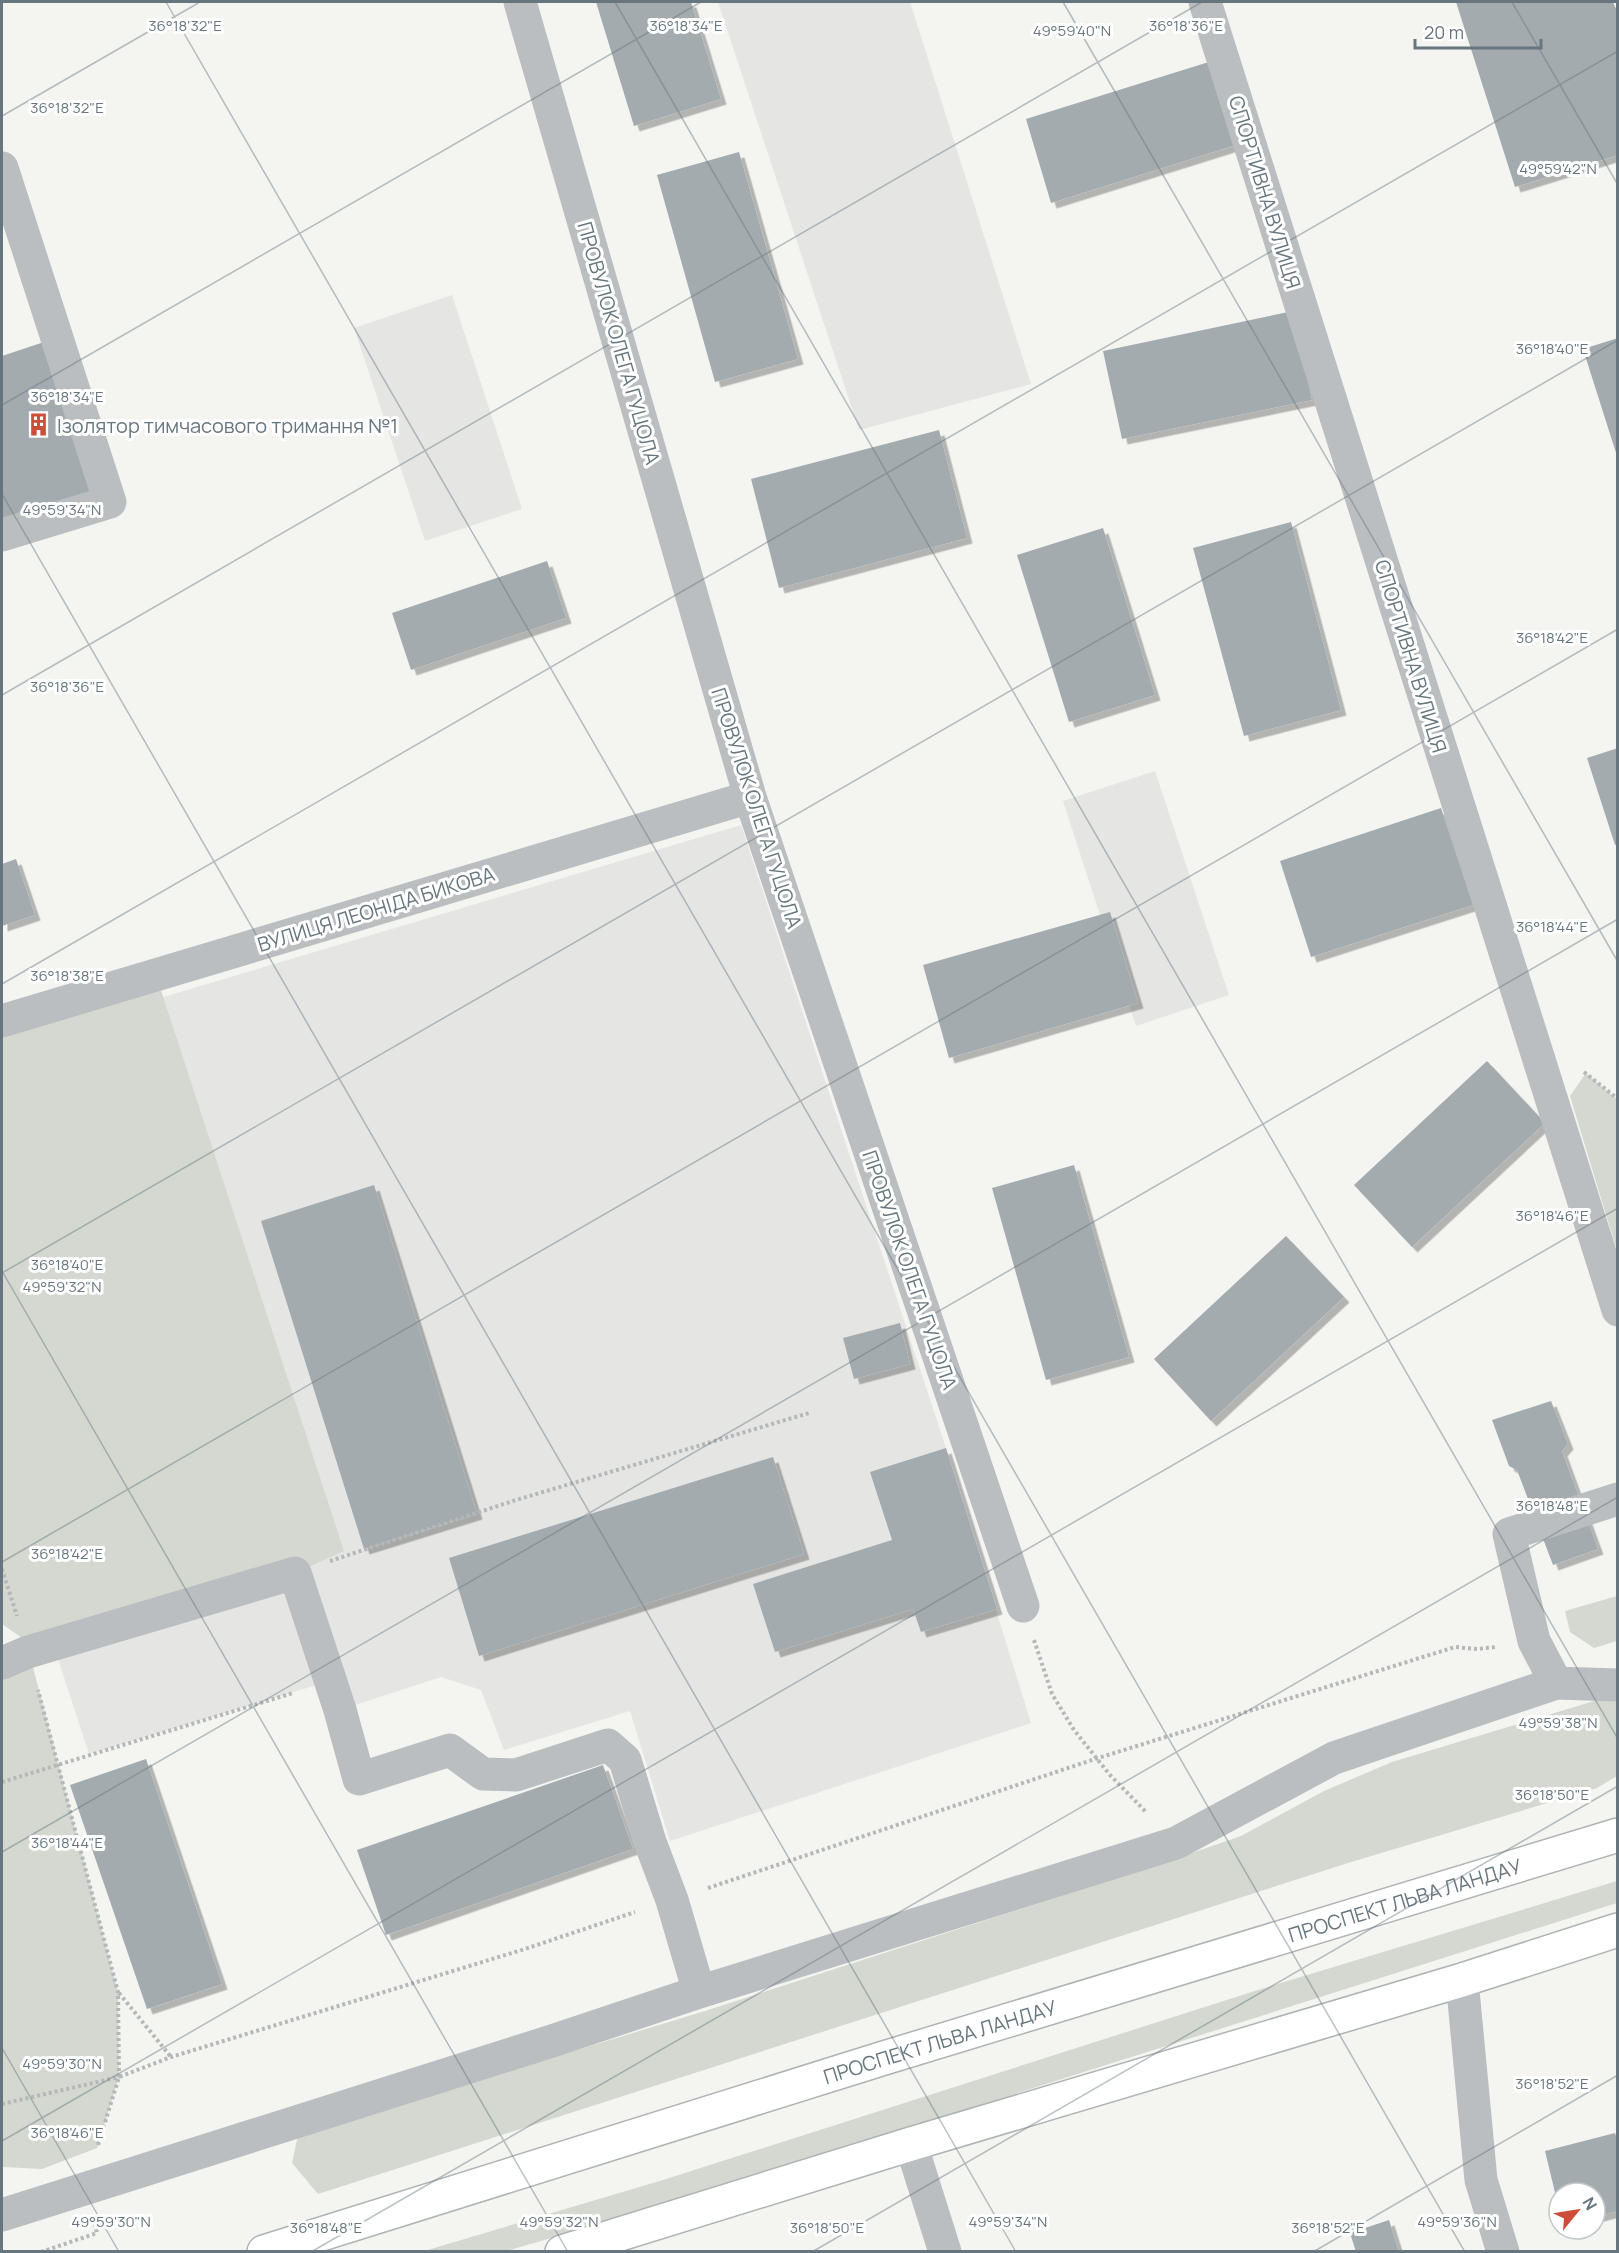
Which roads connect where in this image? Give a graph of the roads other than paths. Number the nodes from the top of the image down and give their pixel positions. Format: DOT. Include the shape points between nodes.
graph roads {
  1 [pos="520,2"];
  2 [pos="1205,2"];
  3 [pos="2,168"];
  4 [pos="2,535"];
  5 [pos="750,798"];
  6 [pos="2,1021"];
  7 [pos="1617,1310"];
  8 [pos="1617,1499"];
  9 [pos="1023,1606"];
  10 [pos="15,1658"];
  11 [pos="1556,1683"];
  12 [pos="1617,1685"];
  13 [pos="1617,1835"];
  14 [pos="1617,1929"];
  15 [pos="1462,1980"];
  16 [pos="699,1992"];
  17 [pos="911,2144"];
  18 [pos="2,2215"];
  19 [pos="264,2252"];
  20 [pos="562,2252"];
  21 [pos="945,2252"];
  22 [pos="1503,2252"];
  1 -- 5 [label="street, ПРОВУЛОК ОЛЕГА ГУЦОЛА"];
  2 -- 7 [label="street, СПОРТИВНА ВУЛИЦЯ"];
  3 -- 4 [label="street" via="110,502"];
  5 -- 6 [label="street, ВУЛИЦЯ ЛЕОНІДА БИКОВА"];
  5 -- 9 [label="street, ПРОВУЛОК ОЛЕГА ГУЦОЛА"];
  8 -- 11 [label="street" via="1509,1534 1534,1641"];
  10 -- 16 [label="street" via="295,1573 359,1779 450,1750 483,1774 516,1775 608,1745 625,1760"];
  11 -- 12 [label="street"];
  11 -- 16 [label="street" via="1334,1758 1176,1843"];
  13 -- 19 [label="main road, ПРОСПЕКТ ЛЬВА ЛАНДАУ"];
  14 -- 15 [label="main road"];
  15 -- 17 [label="main road"];
  15 -- 22 [label="street" via="1481,2180"];
  16 -- 18 [label="street"];
  17 -- 20 [label="main road"];
  17 -- 21 [label="street"];
}
